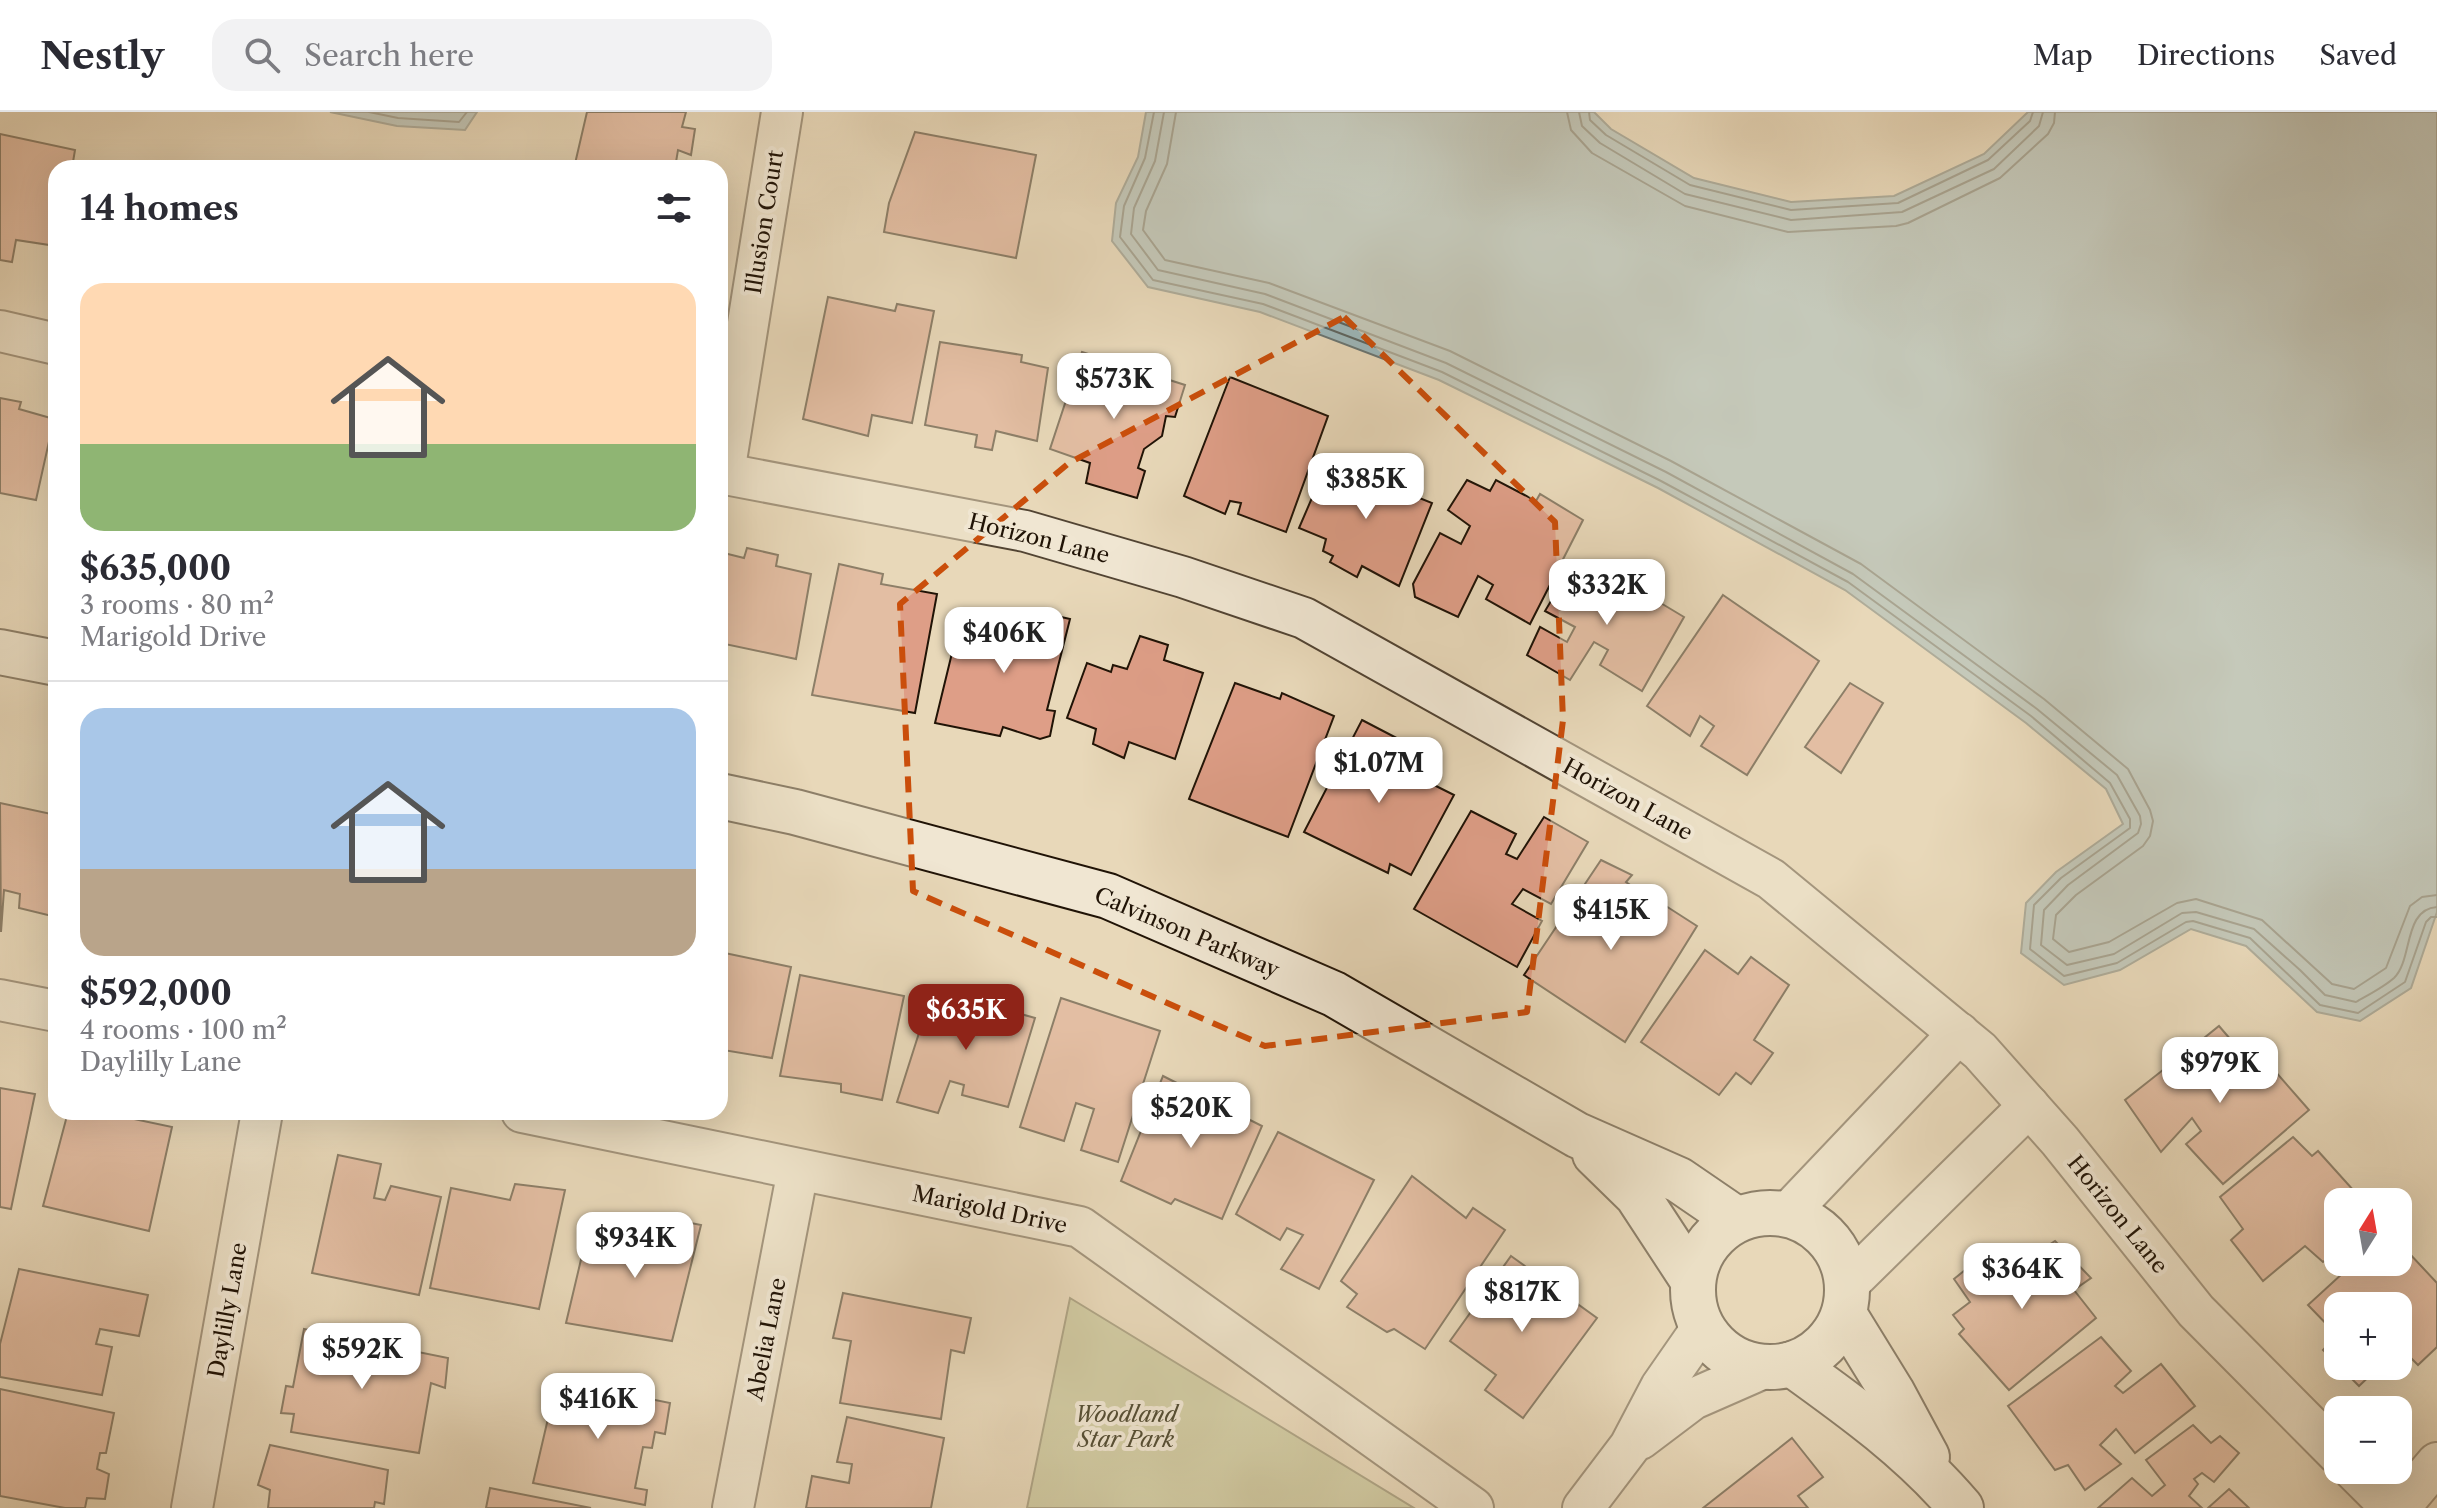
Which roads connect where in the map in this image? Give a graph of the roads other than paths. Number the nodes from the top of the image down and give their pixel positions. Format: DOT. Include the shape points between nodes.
graph roads {
  1 [pos="782,112"];
  2 [pos="0,331"];
  3 [pos="48,342"];
  4 [pos="728,437"];
  5 [pos="728,474"];
  6 [pos="0,652"];
  7 [pos="48,661"];
  8 [pos="728,798"];
  9 [pos="0,1000"];
  10 [pos="48,1009"];
  11 [pos="1959,1033"];
  12 [pos="2029,1106"];
  13 [pos="261,1120"];
  14 [pos="560,1120"];
  15 [pos="1577,1135"];
  16 [pos="798,1170"];
  17 [pos="1787,1214"];
  18 [pos="1736,1219"];
  19 [pos="1692,1279"];
  20 [pos="1846,1299"];
  21 [pos="1702,1328"];
  22 [pos="1779,1366"];
  23 [pos="2324,1440"];
  24 [pos="1630,1446"];
  25 [pos="2437,1463"];
  26 [pos="2368,1484"];
  27 [pos="1952,1498"];
  28 [pos="192,1508"];
  29 [pos="733,1508"];
  30 [pos="1473,1508"];
  31 [pos="1583,1508"];
  32 [pos="2392,1508"];
  33 [pos="2399,1508"];
  1 -- 4 [label="street, Illusion Court"];
  2 -- 3 [label="street"];
  5 -- 11 [label="street, Horizon Lane" via="1025,531 1304,618 1771,879"];
  6 -- 7 [label="main road"];
  8 -- 15 [label="main road, Calvinson Parkway" via="1108,896 1334,994"];
  9 -- 10 [label="street"];
  11 -- 12 [label="street, Horizon Lane"];
  11 -- 17 [label="street"];
  12 -- 20 [label="street"];
  12 -- 23 [label="street, Horizon Lane" via="2196,1311"];
  13 -- 28 [label="street, Daylilly Lane"];
  14 -- 16 [label="street, Marigold Drive"];
  15 -- 18 [label="main road, Calvinson Parkway" via="1679,1180"];
  15 -- 19 [label="main road, Calvinson Parkway" via="1637,1195"];
  16 -- 29 [label="street, Abelia Lane"];
  16 -- 30 [label="street, Marigold Drive" via="1080,1227"];
  17 -- 18 [label="main road" via="1761,1212"];
  17 -- 20 [label="main road" via="1810,1223 1829,1240 1842,1262"];
  18 -- 19 [label="main road" via="1700,1254"];
  19 -- 21 [label="main road" via="1693,1305"];
  20 -- 22 [label="main road" via="1833,1335 1815,1353"];
  20 -- 27 [label="main road"];
  21 -- 22 [label="main road" via="1718,1349 1741,1362"];
  21 -- 24 [label="street" via="1661,1387"];
  22 -- 24 [label="street" via="1693,1399"];
  22 -- 27 [label="main road" via="1865,1416"];
  24 -- 31 [label="street"];
  25 -- 33 [label="street"];
  26 -- 32 [label="street"];
}
